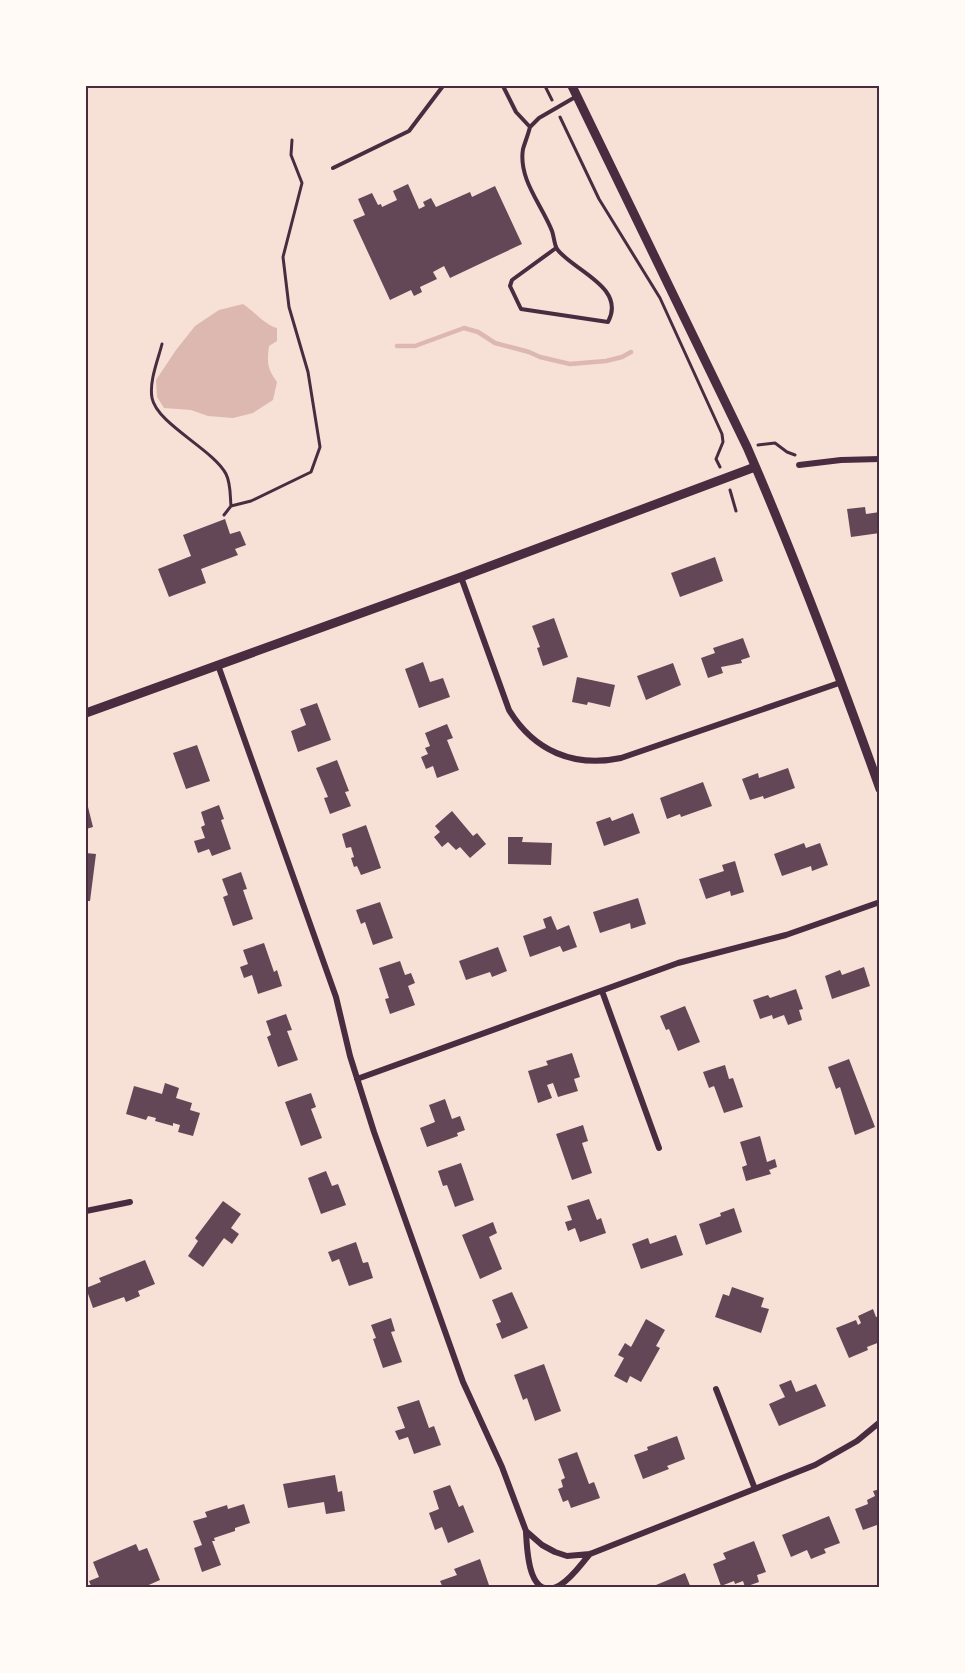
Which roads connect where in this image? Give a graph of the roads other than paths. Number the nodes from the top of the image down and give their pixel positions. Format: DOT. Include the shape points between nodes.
graph roads {
  1 [pos="442,86"];
  2 [pos="503,86"];
  3 [pos="572,86"];
  4 [pos="577,96"];
  5 [pos="530,127"];
  6 [pos="333,168"];
  7 [pos="556,248"];
  8 [pos="879,459"];
  9 [pos="799,465"];
  10 [pos="755,467"];
  11 [pos="461,577"];
  12 [pos="218,665"];
  13 [pos="842,682"];
  14 [pos="86,713"];
  15 [pos="879,789"];
  16 [pos="879,902"];
  17 [pos="602,991"];
  18 [pos="357,1079"];
  19 [pos="658,1148"];
  20 [pos="130,1202"];
  21 [pos="86,1211"];
  22 [pos="716,1389"];
  23 [pos="879,1422"];
  24 [pos="755,1489"];
  25 [pos="526,1531"];
  26 [pos="590,1554"];
  1 -- 6 [label="lane" via="409,131"];
  2 -- 5 [label="lane" via="516,112"];
  3 -- 4 [label="street"];
  4 -- 5 [label="lane"];
  4 -- 10 [label="street"];
  5 -- 7 [label="lane" via="523,167"];
  7 -- 7 [label="lane" via="604,290 611,300 608,322 521,309 510,286 512,280"];
  8 -- 9 [label="street"];
  10 -- 11 [label="street"];
  10 -- 13 [label="street"];
  11 -- 12 [label="street"];
  11 -- 13 [label="street" via="509,710 538,743 562,756 589,762 621,758"];
  12 -- 14 [label="street"];
  12 -- 18 [label="street" via="333,987"];
  13 -- 15 [label="street"];
  16 -- 17 [label="street" via="786,935 678,963"];
  17 -- 18 [label="street"];
  17 -- 19 [label="street"];
  18 -- 25 [label="street" via="455,1360"];
  20 -- 21 [label="street"];
  22 -- 24 [label="street"];
  23 -- 24 [label="street" via="827,1459"];
  24 -- 26 [label="street"];
  25 -- 26 [label="street" via="555,1552 567,1556"];
  25 -- 26 [label="street" via="530,1569 540,1585 561,1584"];
}
